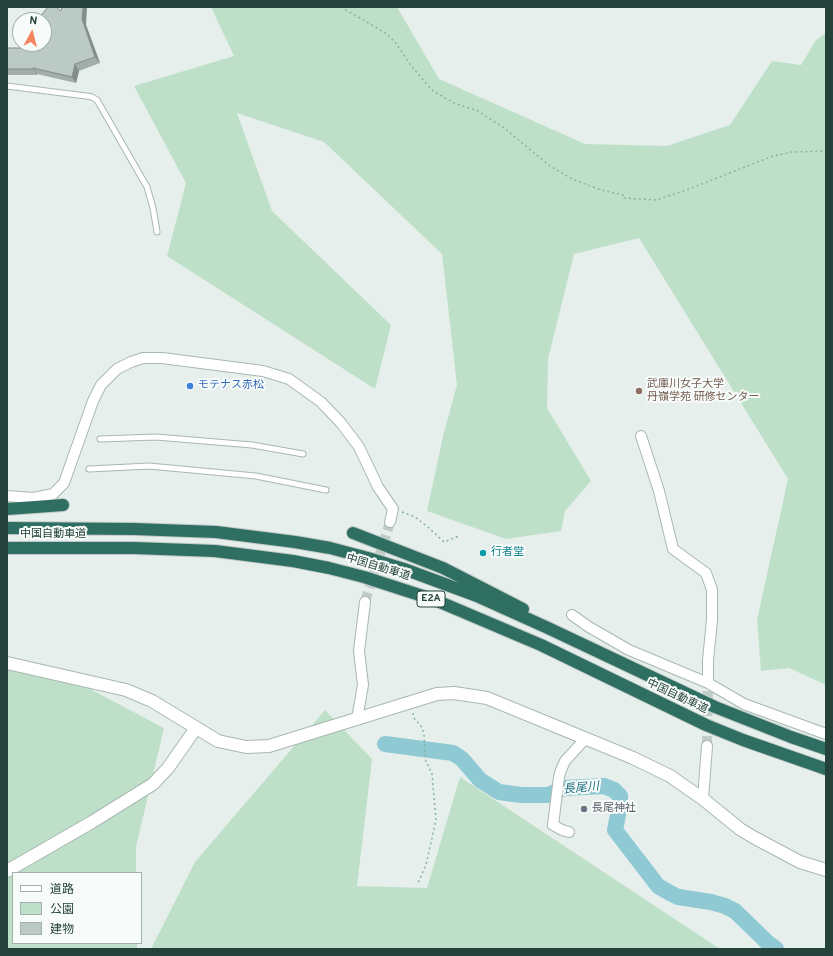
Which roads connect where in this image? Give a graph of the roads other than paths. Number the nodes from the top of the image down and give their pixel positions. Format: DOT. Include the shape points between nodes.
graph roads {
  1 [pos="7,86"];
  2 [pos="157,232"];
  3 [pos="641,436"];
  4 [pos="100,439"];
  5 [pos="303,454"];
  6 [pos="90,469"];
  7 [pos="326,490"];
  8 [pos="7,496"];
  9 [pos="63,505"];
  10 [pos="7,509"];
  11 [pos="390,522"];
  12 [pos="7,528"];
  13 [pos="353,533"];
  14 [pos="7,548"];
  15 [pos="88,548"];
  16 [pos="7,553"];
  17 [pos="365,602"];
  18 [pos="572,615"];
  19 [pos="586,646"];
  20 [pos="7,663"];
  21 [pos="708,683"];
  22 [pos="357,719"];
  23 [pos="196,728"];
  24 [pos="826,734"];
  25 [pos="586,738"];
  26 [pos="707,746"];
  27 [pos="826,749"];
  28 [pos="826,769"];
  29 [pos="703,799"];
  30 [pos="569,832"];
  31 [pos="7,870"];
  32 [pos="826,870"];
  1 -- 2 [label="lane" via="86,96 97,100 147,187"];
  3 -- 21 [label="street" via="659,491 672,549 706,573 712,590"];
  4 -- 5 [label="lane" via="156,437 252,445"];
  6 -- 7 [label="lane" via="149,466 256,476"];
  8 -- 11 [label="street" via="33,498 53,494 64,483 101,385 117,369 131,362 143,358 162,358 264,371 289,379 321,402 359,447 378,487 393,508"];
  9 -- 10 [label="highway"];
  12 -- 19 [label="highway, 中国自動車道 / E2A" via="216,532 330,548 440,581"];
  13 -- 19 [label="highway" via="450,571"];
  14 -- 15 [label="highway, 中国自動車道 / E2A"];
  15 -- 16 [label="highway"];
  15 -- 28 [label="highway, 中国自動車道 / E2A" via="174,549 254,555 364,577 435,600 541,645 706,724"];
  17 -- 22 [label="street" via="359,651 363,685"];
  18 -- 21 [label="street" via="630,650"];
  19 -- 27 [label="highway, 中国自動車道 / E2A" via="715,707"];
  20 -- 23 [label="street" via="126,690 152,701"];
  21 -- 24 [label="street" via="744,704"];
  22 -- 23 [label="street" via="269,746 246,747 218,740"];
  22 -- 25 [label="street" via="437,694 454,693 487,698"];
  23 -- 31 [label="street" via="168,768 153,784"];
  25 -- 29 [label="street" via="670,776"];
  25 -- 30 [label="street" via="565,760 559,777 553,825"];
  26 -- 29 [label="street"];
  29 -- 32 [label="street" via="740,828 771,847 800,862"];
}
